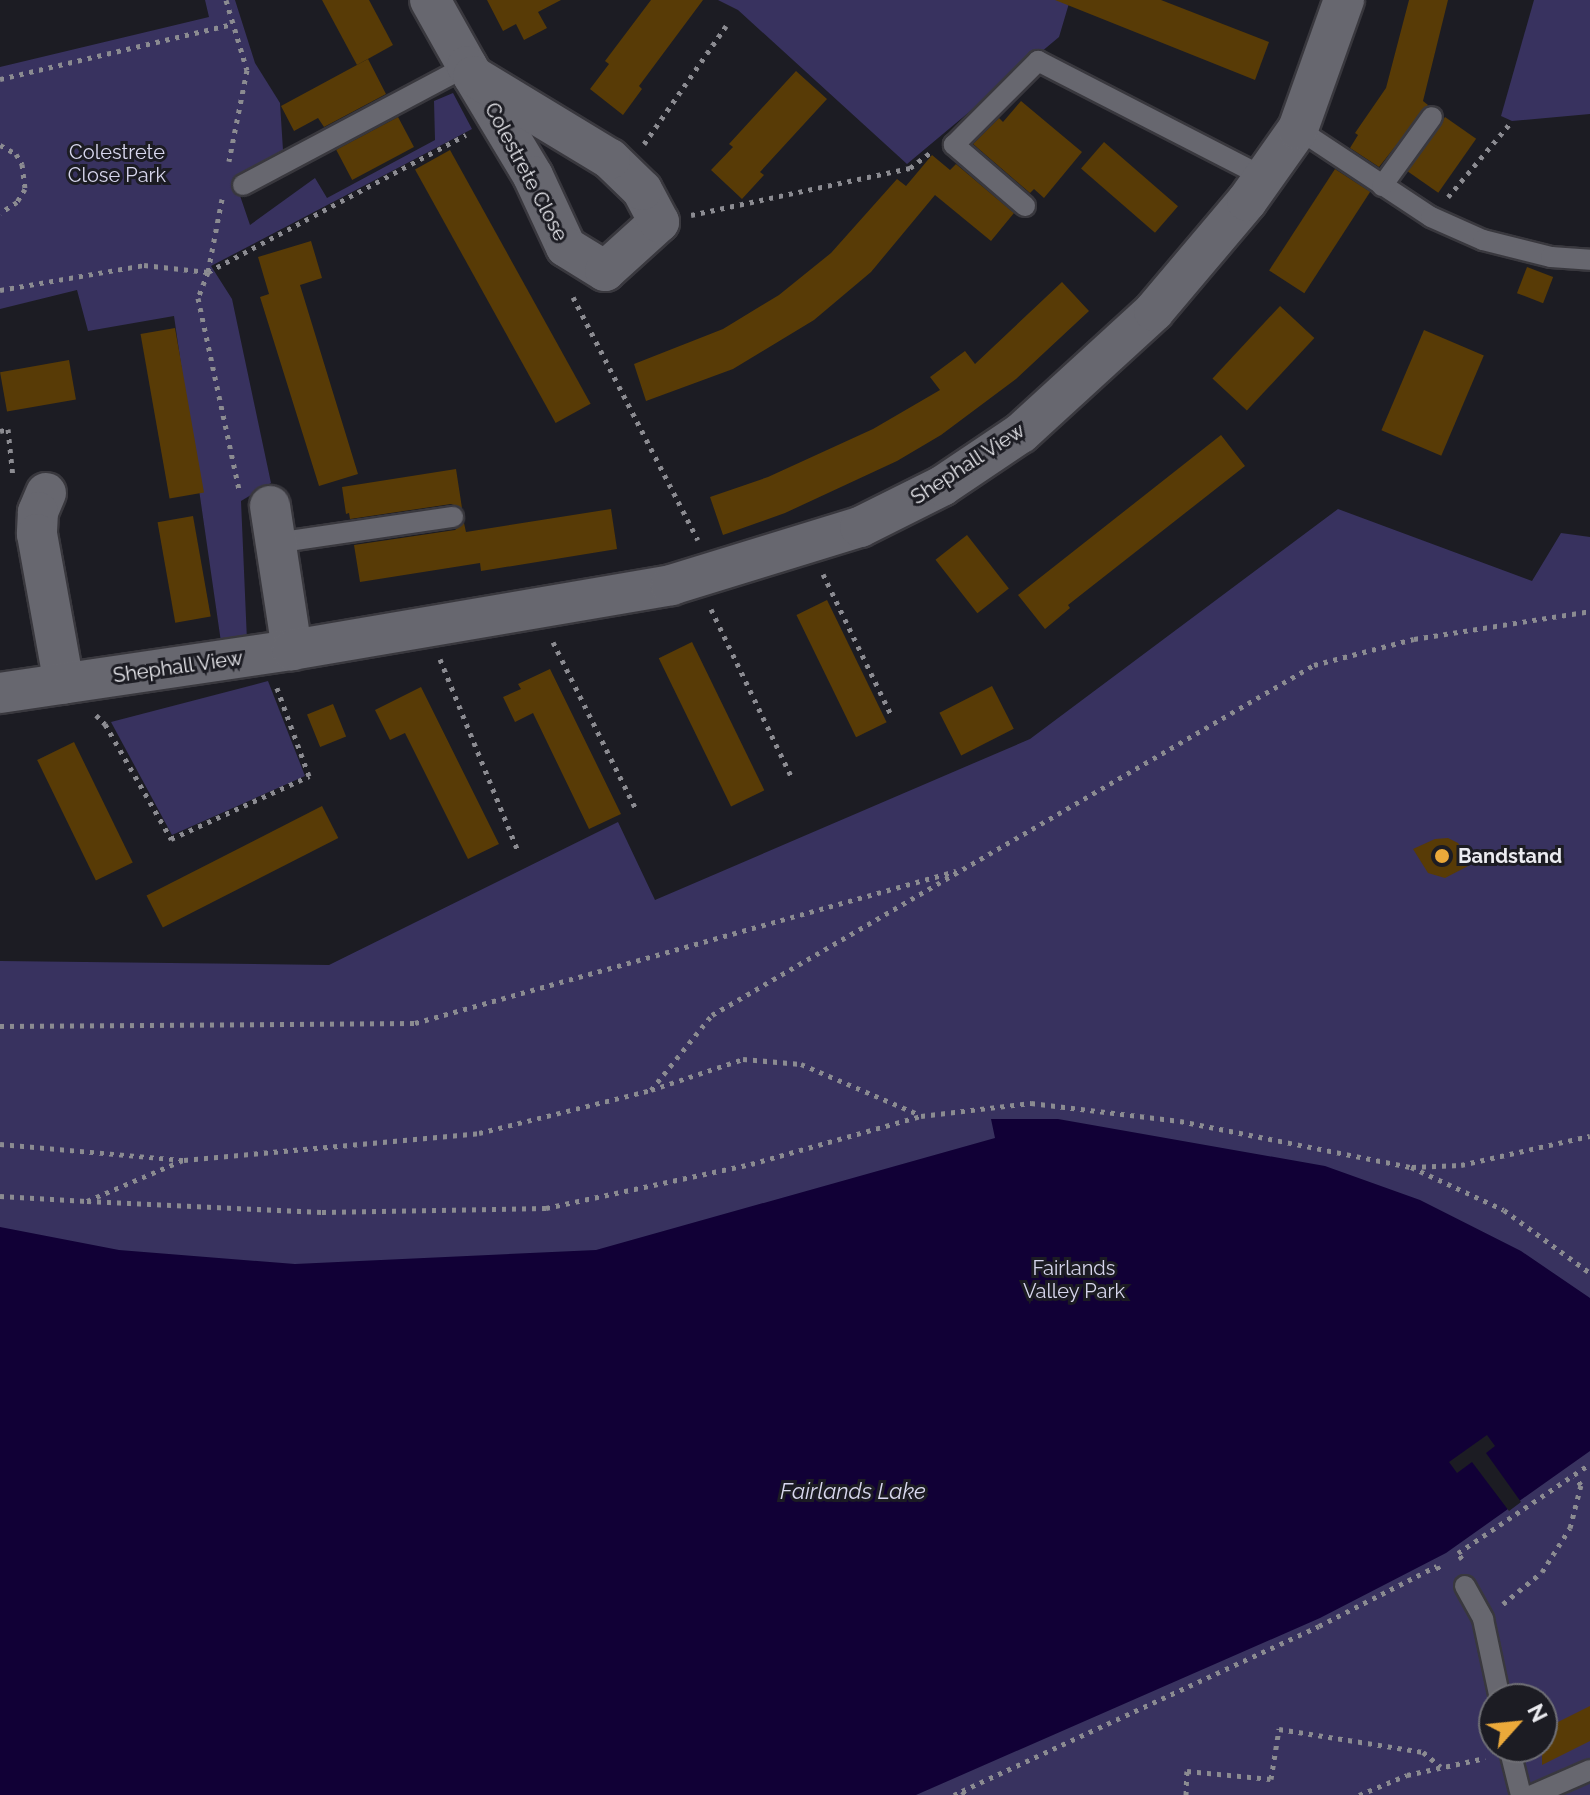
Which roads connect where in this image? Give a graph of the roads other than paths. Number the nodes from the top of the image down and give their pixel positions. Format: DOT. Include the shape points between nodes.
graph roads {
  1 [pos="430,0"];
  2 [pos="1344,0"];
  3 [pos="470,71"];
  4 [pos="1432,117"];
  5 [pos="1298,129"];
  6 [pos="1264,177"];
  7 [pos="243,185"];
  8 [pos="1382,186"];
  9 [pos="1025,206"];
  10 [pos="1590,260"];
  11 [pos="46,493"];
  12 [pos="453,517"];
  13 [pos="273,525"];
  14 [pos="278,652"];
  15 [pos="64,684"];
  16 [pos="0,693"];
  17 [pos="1469,1593"];
  18 [pos="1497,1683"];
  19 [pos="1512,1763"];
  20 [pos="1590,1770"];
  21 [pos="1521,1795"];
  22 [pos="1533,1795"];
  1 -- 3 [label="street, Colestrete Close"];
  2 -- 5 [label="street, Shephall View"];
  3 -- 3 [label="street, Colestrete Close" via="533,176 566,247 605,271 659,222 642,190 610,159"];
  3 -- 7 [label="lane"];
  4 -- 8 [label="lane"];
  5 -- 6 [label="street, Shephall View"];
  5 -- 8 [label="lane"];
  6 -- 9 [label="lane" via="1038,61 954,145"];
  6 -- 14 [label="street, Shephall View" via="1154,311 1021,433 942,486 860,527 706,576"];
  8 -- 10 [label="lane" via="1431,217 1483,240 1551,257"];
  11 -- 15 [label="street" via="37,534"];
  12 -- 13 [label="lane"];
  13 -- 14 [label="street"];
  14 -- 15 [label="street, Shephall View"];
  15 -- 16 [label="street, Shephall View"];
  17 -- 18 [label="lane" via="1483,1619"];
  19 -- 21 [label="lane"];
  20 -- 22 [label="lane"];
}
